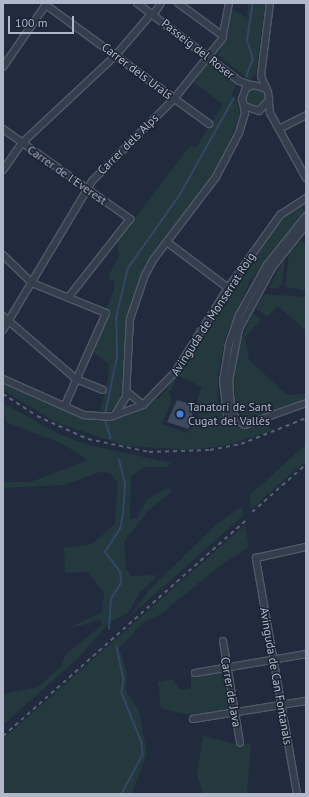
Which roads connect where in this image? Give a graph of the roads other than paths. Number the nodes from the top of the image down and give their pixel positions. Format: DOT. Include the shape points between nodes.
graph roads {
  1 [pos="161,3"];
  2 [pos="178,3"];
  3 [pos="229,3"];
  4 [pos="270,3"];
  5 [pos="46,4"];
  6 [pos="141,4"];
  7 [pos="152,14"];
  8 [pos="223,36"];
  9 [pos="116,55"];
  10 [pos="209,56"];
  11 [pos="3,67"];
  12 [pos="261,76"];
  13 [pos="239,81"];
  14 [pos="252,85"];
  15 [pos="266,89"];
  16 [pos="244,92"];
  17 [pos="174,98"];
  18 [pos="268,102"];
  19 [pos="243,103"];
  20 [pos="260,110"];
  21 [pos="270,113"];
  22 [pos="306,115"];
  23 [pos="244,118"];
  24 [pos="209,124"];
  25 [pos="3,129"];
  26 [pos="280,130"];
  27 [pos="22,143"];
  28 [pos="3,170"];
  29 [pos="306,178"];
  30 [pos="87,189"];
  31 [pos="306,198"];
  32 [pos="306,216"];
  33 [pos="306,226"];
  34 [pos="167,242"];
  35 [pos="3,255"];
  36 [pos="32,283"];
  37 [pos="228,288"];
  38 [pos="68,298"];
  39 [pos="3,316"];
  40 [pos="9,321"];
  41 [pos="3,330"];
  42 [pos="3,379"];
  43 [pos="76,379"];
  44 [pos="103,390"];
  45 [pos="126,391"];
  46 [pos="306,403"];
  47 [pos="65,405"];
  48 [pos="143,405"];
  49 [pos="112,416"];
  50 [pos="239,423"];
  51 [pos="306,548"];
  52 [pos="223,641"];
  53 [pos="306,654"];
  54 [pos="275,661"];
  55 [pos="227,668"];
  56 [pos="194,673"];
  57 [pos="306,701"];
  58 [pos="282,705"];
  59 [pos="235,712"];
  60 [pos="193,719"];
  61 [pos="240,743"];
  62 [pos="297,794"];
  1 -- 7 [label="street"];
  2 -- 8 [label="street"];
  3 -- 8 [label="street, Carrer dels Alps"];
  4 -- 12 [label="street"];
  5 -- 9 [label="street, Carrer dels Urals"];
  5 -- 11 [label="street"];
  6 -- 7 [label="street, Passeig del Roser"];
  7 -- 9 [label="street"];
  7 -- 10 [label="street, Passeig del Roser"];
  8 -- 10 [label="street, Carrer dels Alps"];
  9 -- 17 [label="street, Carrer dels Urals"];
  9 -- 27 [label="street"];
  10 -- 13 [label="street, Passeig del Roser"];
  10 -- 17 [label="street, Carrer dels Alps"];
  12 -- 14 [label="street"];
  12 -- 15 [label="street"];
  13 -- 14 [label="street, Passeig del Roser"];
  13 -- 16 [label="street, Passeig del Roser"];
  14 -- 15 [label="street"];
  14 -- 16 [label="street"];
  15 -- 18 [label="street"];
  16 -- 19 [label="street"];
  17 -- 24 [label="street, Carrer dels Urals"];
  17 -- 30 [label="street, Carrer dels Alps" via="106,163"];
  18 -- 20 [label="street"];
  18 -- 21 [label="street"];
  19 -- 20 [label="street" via="248,109"];
  19 -- 23 [label="street"];
  20 -- 21 [label="street"];
  20 -- 23 [label="street"];
  21 -- 26 [label="street"];
  22 -- 26 [label="street"];
  23 -- 34 [label="street" via="216,177"];
  25 -- 27 [label="street, Carrer de l'Everest"];
  26 -- 29 [label="street"];
  27 -- 28 [label="street"];
  27 -- 30 [label="street, Carrer de l'Everest"];
  30 -- 36 [label="street, Carrer dels Alps"];
  30 -- 38 [label="street, Carrer de l'Everest" via="131,221 88,268"];
  31 -- 37 [label="street, Avinguda de Monserrat Roig" via="280,215"];
  32 -- 50 [label="street" via="267,265 234,327 225,362 223,398 227,414"];
  33 -- 50 [label="street" via="272,268 239,329 229,381 231,408"];
  34 -- 37 [label="street"];
  34 -- 45 [label="street" via="152,260 136,298 127,342"];
  35 -- 36 [label="street"];
  36 -- 38 [label="street"];
  36 -- 40 [label="street, Carrer dels Alps"];
  37 -- 48 [label="street, Avinguda de Monserrat Roig" via="173,376"];
  38 -- 43 [label="street" via="106,315"];
  39 -- 40 [label="street"];
  40 -- 41 [label="street, Carrer dels Alps"];
  40 -- 43 [label="street"];
  42 -- 49 [label="street" via="52,403 99,417"];
  43 -- 44 [label="street"];
  43 -- 47 [label="street"];
  45 -- 48 [label="street"];
  45 -- 49 [label="street" via="121,409"];
  46 -- 50 [label="street" via="260,422"];
  48 -- 49 [label="street, Avinguda de Monserrat Roig"];
  51 -- 54 [label="street, Avinguda de Can Fontanals" via="256,558"];
  52 -- 55 [label="street, Carrer de Java"];
  53 -- 54 [label="street"];
  54 -- 55 [label="street"];
  54 -- 58 [label="street, Avinguda de Can Fontanals"];
  55 -- 56 [label="street"];
  55 -- 59 [label="street, Carrer de Java"];
  57 -- 58 [label="street"];
  58 -- 59 [label="street"];
  58 -- 62 [label="street, Avinguda de Can Fontanals"];
  59 -- 60 [label="street"];
  59 -- 61 [label="street, Carrer de Java"];
}
